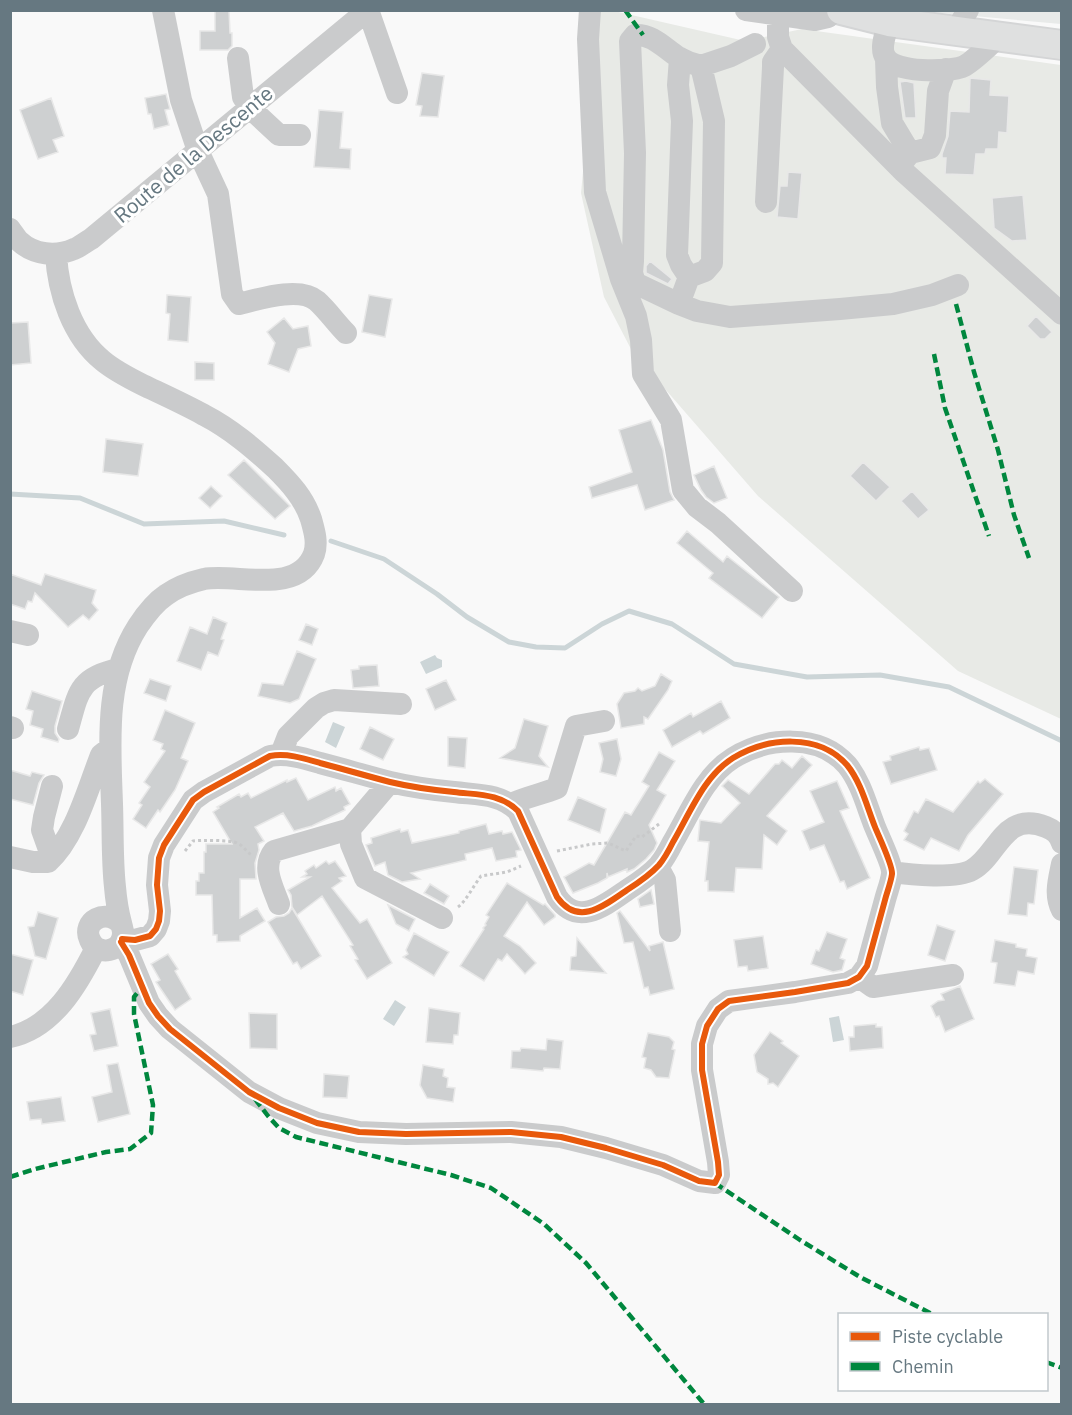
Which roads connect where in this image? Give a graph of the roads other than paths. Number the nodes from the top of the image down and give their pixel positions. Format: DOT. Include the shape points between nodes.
graph roads {
  1 [pos="163,10"];
  2 [pos="368,10"];
  3 [pos="590,10"];
  4 [pos="746,10"];
  5 [pos="831,10"];
  6 [pos="841,10"];
  7 [pos="778,16"];
  8 [pos="961,21"];
  9 [pos="889,22"];
  10 [pos="998,38"];
  11 [pos="755,44"];
  12 [pos="1062,45"];
  13 [pos="782,49"];
  14 [pos="237,58"];
  15 [pos="680,58"];
  16 [pos="886,59"];
  17 [pos="701,66"];
  18 [pos="946,69"];
  19 [pos="397,93"];
  20 [pos="250,108"];
  21 [pos="300,135"];
  22 [pos="198,151"];
  23 [pos="905,160"];
  24 [pos="766,202"];
  25 [pos="10,229"];
  26 [pos="56,254"];
  27 [pos="689,278"];
  28 [pos="958,285"];
  29 [pos="679,304"];
  30 [pos="1062,314"];
  31 [pos="346,333"];
  32 [pos="792,591"];
  33 [pos="119,669"];
  34 [pos="401,704"];
  35 [pos="604,721"];
  36 [pos="68,729"];
  37 [pos="110,748"];
  38 [pos="281,754"];
  39 [pos="390,782"];
  40 [pos="52,786"];
  41 [pos="511,804"];
  42 [pos="350,829"];
  43 [pos="1062,843"];
  44 [pos="10,856"];
  45 [pos="52,858"];
  46 [pos="1062,864"];
  47 [pos="114,866"];
  48 [pos="658,867"];
  49 [pos="893,872"];
  50 [pos="279,904"];
  51 [pos="1062,909"];
  52 [pos="441,918"];
  53 [pos="96,919"];
  54 [pos="670,931"];
  55 [pos="121,935"];
  56 [pos="96,948"];
  57 [pos="953,975"];
  58 [pos="860,977"];
  59 [pos="10,1037"];
  1 -- 22 [label="street" via="181,100"];
  2 -- 19 [label="street"];
  2 -- 20 [label="street, Route de la Descente"];
  3 -- 32 [label="street" via="594,192 636,316 643,374 671,420 683,490"];
  4 -- 7 [label="street"];
  5 -- 7 [label="street" via="828,17 815,20"];
  6 -- 9 [label="main road"];
  7 -- 13 [label="street"];
  8 -- 9 [label="main road"];
  8 -- 10 [label="main road"];
  9 -- 16 [label="street" via="883,50"];
  10 -- 12 [label="main road"];
  10 -- 18 [label="street" via="964,67"];
  11 -- 17 [label="street"];
  13 -- 23 [label="street"];
  13 -- 24 [label="street" via="772,67"];
  14 -- 20 [label="street" via="243,97"];
  15 -- 17 [label="street"];
  15 -- 27 [label="street" via="677,255"];
  15 -- 29 [label="street" via="643,35 635,35 630,41 635,153 632,273 635,283"];
  16 -- 18 [label="street" via="908,68"];
  16 -- 23 [label="street" via="892,123"];
  17 -- 27 [label="street" via="714,121 712,262 705,271"];
  18 -- 23 [label="street" via="938,91 936,135 930,148"];
  20 -- 21 [label="street" via="279,135"];
  20 -- 22 [label="street, Route de la Descente"];
  22 -- 26 [label="street, Route de la Descente" via="91,239"];
  22 -- 31 [label="street" via="218,194 232,294 239,304 300,294 316,300"];
  23 -- 30 [label="street"];
  25 -- 26 [label="street" via="32,250"];
  26 -- 33 [label="street" via="61,294 85,342 101,360 237,435 292,484 307,508 316,537 314,553 306,567 294,575 281,580 206,579 166,595 149,610 130,640"];
  27 -- 29 [label="street"];
  28 -- 29 [label="street" via="893,304 730,317"];
  33 -- 36 [label="street" via="91,679 79,690"];
  33 -- 37 [label="street" via="112,701"];
  34 -- 38 [label="street" via="334,700 324,703 288,736"];
  35 -- 41 [label="street" via="576,726 557,788"];
  37 -- 45 [label="street" via="102,754 73,828"];
  37 -- 47 [label="street"];
  38 -- 39 [label="street"];
  38 -- 55 [label="street" via="270,756 193,800 159,858 160,911 156,929 150,936 135,940"];
  39 -- 41 [label="street" via="494,797"];
  39 -- 42 [label="street"];
  40 -- 45 [label="street" via="42,830"];
  41 -- 48 [label="street" via="518,811 556,897 570,910 597,910"];
  42 -- 50 [label="street" via="274,852 269,858 268,872"];
  42 -- 52 [label="street" via="351,844 365,878"];
  43 -- 49 [label="street" via="1054,830 1042,825 1020,825 1009,830 971,871 949,875"];
  44 -- 45 [label="street" via="33,862 48,862"];
  46 -- 51 [label="street" via="1057,891"];
  47 -- 53 [label="street"];
  47 -- 55 [label="street"];
  48 -- 49 [label="street" via="695,802 720,769 733,758 767,743 803,742 835,754 847,766"];
  48 -- 54 [label="street" via="664,880"];
  49 -- 58 [label="street" via="867,966"];
  53 -- 55 [label="street" via="112,917"];
  53 -- 56 [label="street" via="88,934"];
  55 -- 56 [label="street" via="112,950"];
  55 -- 58 [label="street" via="149,1003 170,1029 249,1092 317,1124 359,1132 511,1132 561,1137 663,1165 699,1181 715,1182 718,1162 702,1071 702,1044 718,1009 729,1001 848,983"];
  56 -- 59 [label="street" via="67,998 40,1024"];
  57 -- 58 [label="street" via="873,987"];
}
